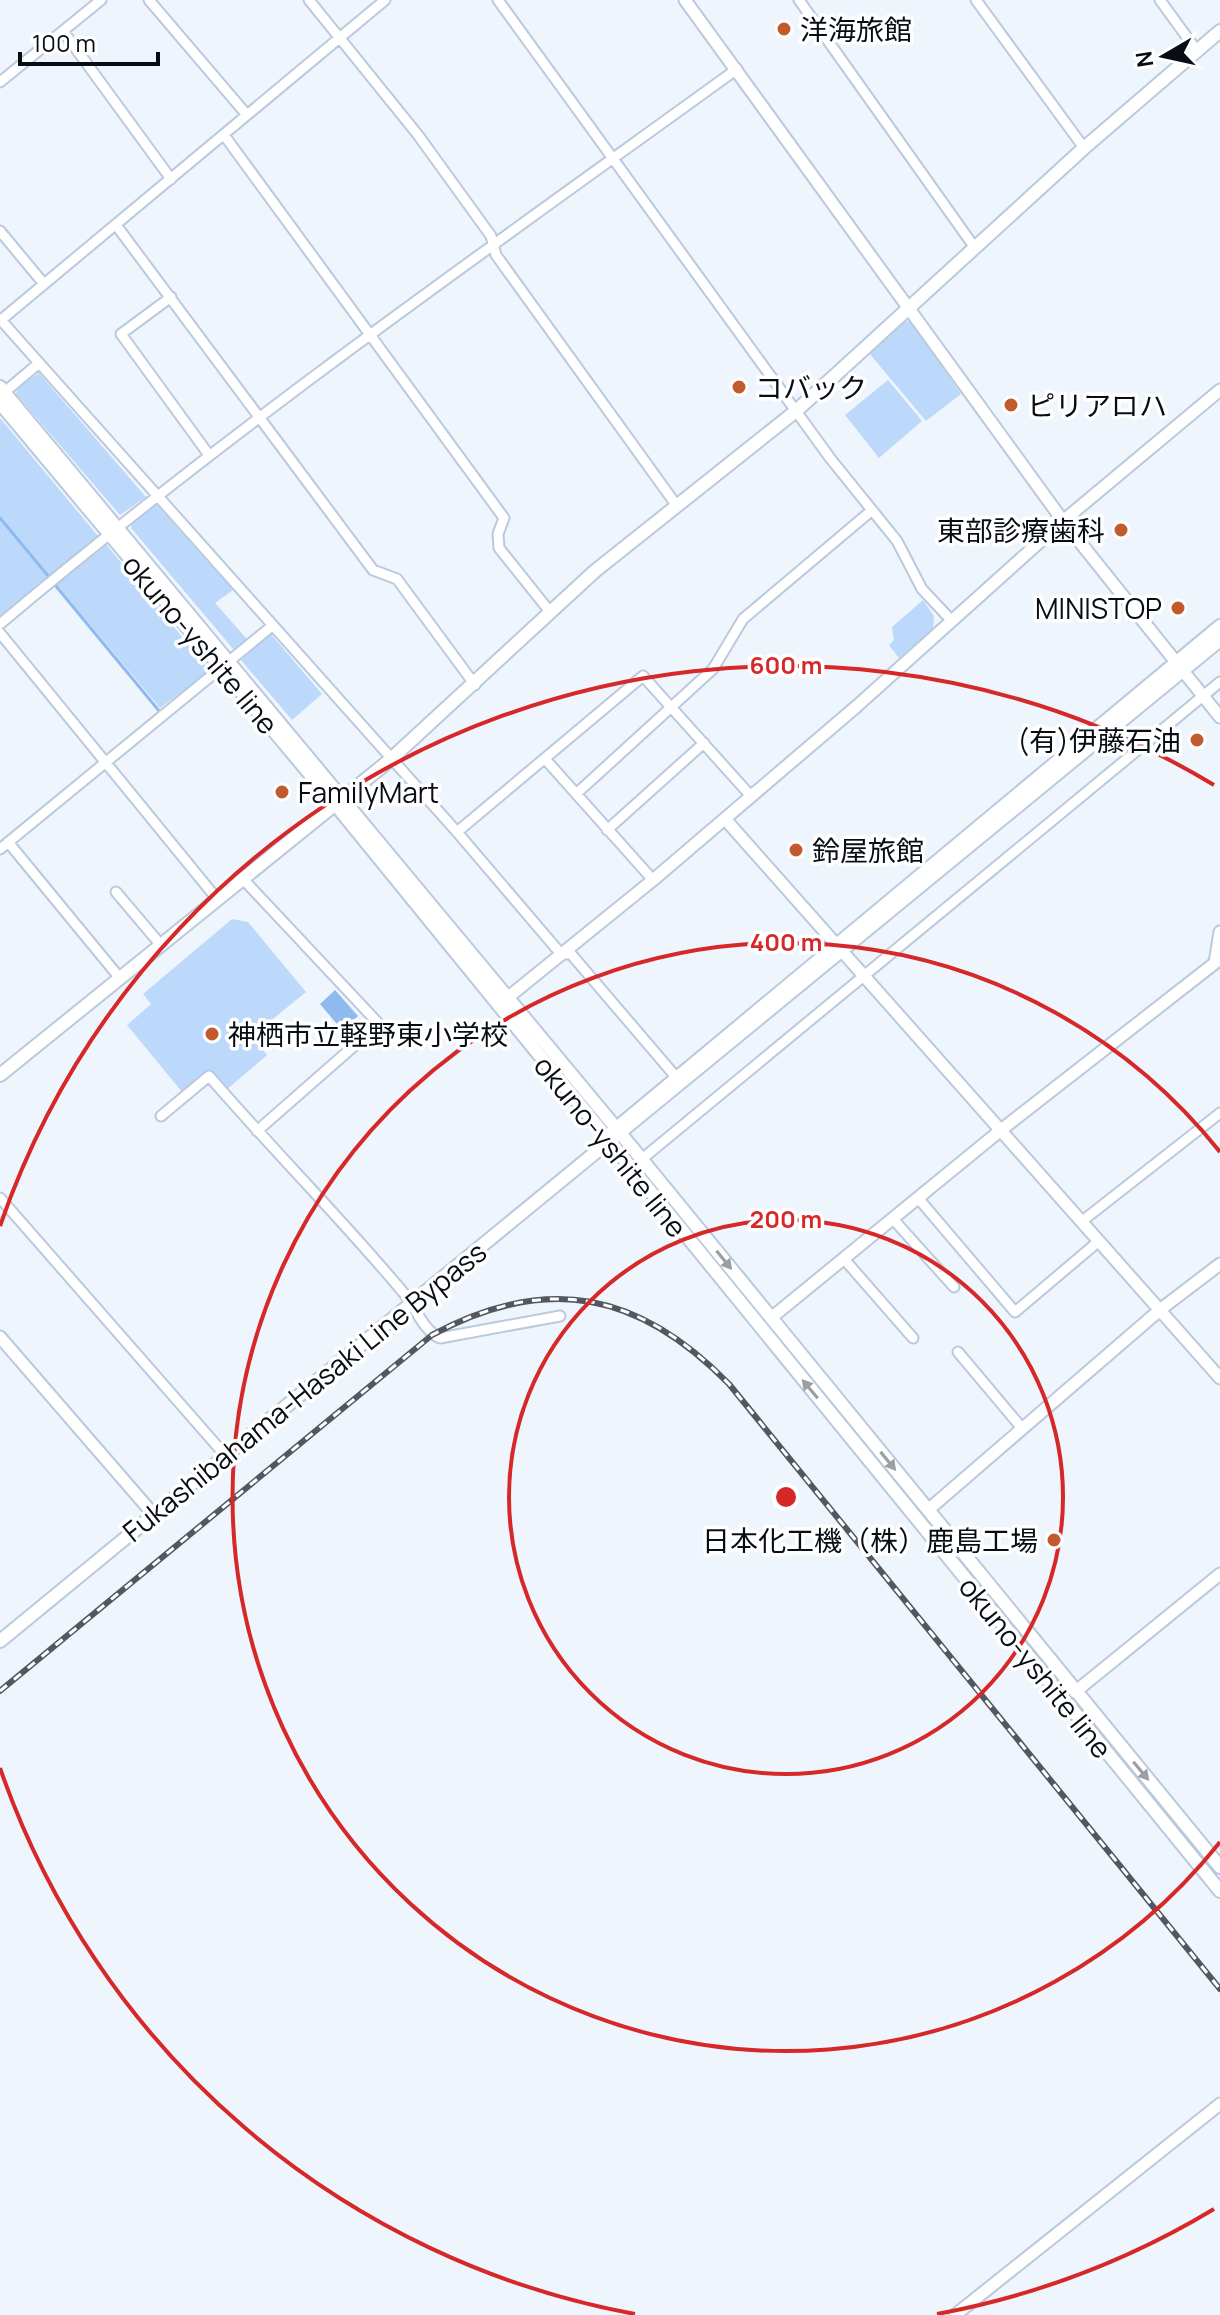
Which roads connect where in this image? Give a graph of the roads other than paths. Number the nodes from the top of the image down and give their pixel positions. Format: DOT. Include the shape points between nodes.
graph roads {
  1 [pos="101,0"];
  2 [pos="149,0"];
  3 [pos="309,0"];
  4 [pos="385,0"];
  5 [pos="498,0"];
  6 [pos="685,0"];
  7 [pos="799,0"];
  8 [pos="976,0"];
  9 [pos="1160,0"];
  10 [pos="63,31"];
  11 [pos="1220,31"];
  12 [pos="340,37"];
  13 [pos="1197,51"];
  14 [pos="737,69"];
  15 [pos="1,77"];
  16 [pos="247,115"];
  17 [pos="224,135"];
  18 [pos="1084,148"];
  19 [pos="614,159"];
  20 [pos="171,179"];
  21 [pos="116,225"];
  22 [pos="0,231"];
  23 [pos="493,246"];
  24 [pos="975,248"];
  25 [pos="44,284"];
  26 [pos="171,297"];
  27 [pos="908,308"];
  28 [pos="0,319"];
  29 [pos="372,336"];
  30 [pos="38,364"];
  31 [pos="1220,390"];
  32 [pos="1,395"];
  33 [pos="796,411"];
  34 [pos="261,416"];
  35 [pos="209,455"];
  36 [pos="156,495"];
  37 [pos="677,506"];
  38 [pos="871,511"];
  39 [pos="1063,521"];
  40 [pos="112,530"];
  41 [pos="551,613"];
  42 [pos="952,621"];
  43 [pos="0,624"];
  44 [pos="272,626"];
  45 [pos="1220,626"];
  46 [pos="0,633"];
  47 [pos="1220,640"];
  48 [pos="226,665"];
  49 [pos="1180,666"];
  50 [pos="1220,682"];
  51 [pos="475,685"];
  52 [pos="1204,696"];
  53 [pos="674,708"];
  54 [pos="1220,717"];
  55 [pos="704,743"];
  56 [pos="390,760"];
  57 [pos="546,760"];
  58 [pos="105,762"];
  59 [pos="576,794"];
  60 [pos="750,795"];
  61 [pos="338,801"];
  62 [pos="725,819"];
  63 [pos="607,830"];
  64 [pos="457,832"];
  65 [pos="4,846"];
  66 [pos="242,878"];
  67 [pos="653,880"];
  68 [pos="116,892"];
  69 [pos="217,899"];
  70 [pos="1220,932"];
  71 [pos="160,944"];
  72 [pos="838,950"];
  73 [pos="561,954"];
  74 [pos="119,977"];
  75 [pos="865,977"];
  76 [pos="506,999"];
  77 [pos="0,1075"];
  78 [pos="676,1077"];
  79 [pos="1220,1113"];
  80 [pos="161,1116"];
  81 [pos="618,1130"];
  82 [pos="1001,1130"];
  83 [pos="257,1131"];
  84 [pos="607,1141"];
  85 [pos="642,1159"];
  86 [pos="0,1198"];
  87 [pos="918,1198"];
  88 [pos="893,1219"];
  89 [pos="1081,1222"];
  90 [pos="1099,1241"];
  91 [pos="844,1259"];
  92 [pos="1220,1264"];
  93 [pos="954,1287"];
  94 [pos="412,1302"];
  95 [pos="1161,1309"];
  96 [pos="560,1316"];
  97 [pos="771,1318"];
  98 [pos="0,1337"];
  99 [pos="913,1338"];
  100 [pos="958,1352"];
  101 [pos="1220,1378"];
  102 [pos="1021,1427"];
  103 [pos="225,1455"];
  104 [pos="928,1510"];
  105 [pos="154,1515"];
  106 [pos="1220,1574"];
  107 [pos="0,1641"];
  108 [pos="1075,1692"];
  109 [pos="1220,1867"];
  110 [pos="1218,1884"];
  111 [pos="1220,2104"];
  112 [pos="1220,2112"];
  113 [pos="955,2315"];
  114 [pos="966,2315"];
  1 -- 10 [label="street"];
  2 -- 16 [label="street"];
  3 -- 12 [label="street"];
  4 -- 12 [label="street"];
  5 -- 19 [label="street"];
  6 -- 14 [label="street"];
  7 -- 24 [label="street"];
  8 -- 18 [label="street"];
  9 -- 13 [label="street"];
  10 -- 15 [label="street"];
  10 -- 20 [label="street"];
  11 -- 13 [label="main road"];
  12 -- 16 [label="street"];
  12 -- 23 [label="street" via="418,135"];
  13 -- 18 [label="main road"];
  14 -- 19 [label="street"];
  14 -- 27 [label="street"];
  16 -- 17 [label="street"];
  17 -- 20 [label="street"];
  17 -- 29 [label="street"];
  18 -- 24 [label="main road"];
  19 -- 23 [label="street"];
  19 -- 33 [label="street"];
  20 -- 21 [label="street"];
  21 -- 25 [label="street"];
  21 -- 26 [label="street"];
  22 -- 25 [label="street"];
  23 -- 29 [label="street"];
  23 -- 37 [label="street"];
  24 -- 27 [label="main road"];
  25 -- 28 [label="street"];
  26 -- 34 [label="street"];
  26 -- 35 [label="street" via="121,334"];
  27 -- 33 [label="main road"];
  27 -- 39 [label="street"];
  28 -- 30 [label="street"];
  29 -- 34 [label="street"];
  29 -- 41 [label="street" via="504,518 499,548"];
  30 -- 32 [label="street"];
  30 -- 36 [label="street"];
  31 -- 39 [label="street"];
  32 -- 40 [label="main road, okuno-yshite line"];
  33 -- 37 [label="main road"];
  33 -- 38 [label="street"];
  34 -- 35 [label="street"];
  34 -- 51 [label="street" via="373,570 397,579"];
  35 -- 36 [label="street"];
  36 -- 40 [label="street"];
  36 -- 44 [label="street"];
  37 -- 41 [label="main road"];
  38 -- 42 [label="street" via="897,541 922,589"];
  38 -- 53 [label="street" via="743,619 713,669"];
  39 -- 42 [label="street"];
  39 -- 49 [label="street"];
  40 -- 43 [label="street"];
  40 -- 48 [label="main road, okuno-yshite line"];
  41 -- 51 [label="main road"];
  42 -- 60 [label="street"];
  44 -- 48 [label="street"];
  44 -- 56 [label="street"];
  45 -- 49 [label="main road, Fukashibahama-Hasaki Line Bypass"];
  46 -- 58 [label="street"];
  47 -- 49 [label="main road, Fukashibahama-Hasaki Line Bypass"];
  48 -- 58 [label="street"];
  48 -- 61 [label="main road, okuno-yshite line"];
  49 -- 52 [label="street"];
  49 -- 72 [label="main road, Fukashibahama-Hasaki Line Bypass"];
  50 -- 52 [label="street"];
  51 -- 56 [label="main road"];
  52 -- 54 [label="street"];
  52 -- 75 [label="street"];
  53 -- 55 [label="street"];
  53 -- 57 [label="street" via="643,676"];
  53 -- 59 [label="street"];
  55 -- 60 [label="street"];
  55 -- 63 [label="street"];
  56 -- 61 [label="main road"];
  56 -- 64 [label="street"];
  57 -- 59 [label="street"];
  57 -- 64 [label="street"];
  58 -- 65 [label="street"];
  58 -- 69 [label="street"];
  59 -- 63 [label="street"];
  60 -- 62 [label="street"];
  61 -- 66 [label="main road"];
  61 -- 76 [label="main road, okuno-yshite line"];
  61 -- 84 [label="main road, okuno-yshite line"];
  62 -- 67 [label="street"];
  62 -- 72 [label="street"];
  63 -- 67 [label="street"];
  64 -- 73 [label="street"];
  65 -- 74 [label="street"];
  66 -- 69 [label="main road"];
  66 -- 83 [label="street" via="379,1024"];
  67 -- 73 [label="street"];
  68 -- 71 [label="street"];
  69 -- 71 [label="main road"];
  70 -- 82 [label="street" via="1215,963"];
  71 -- 74 [label="main road"];
  72 -- 75 [label="street"];
  72 -- 78 [label="main road, Fukashibahama-Hasaki Line Bypass"];
  72 -- 81 [label="main road, Fukashibahama-Hasaki Line Bypass"];
  73 -- 76 [label="street"];
  73 -- 78 [label="street" via="571,954"];
  74 -- 77 [label="main road"];
  75 -- 82 [label="street"];
  75 -- 85 [label="street"];
  76 -- 81 [label="main road, okuno-yshite line"];
  78 -- 81 [label="main road, Fukashibahama-Hasaki Line Bypass"];
  79 -- 89 [label="street"];
  80 -- 83 [label="street" via="209,1076"];
  81 -- 84 [label="main road, Fukashibahama-Hasaki Line Bypass"];
  81 -- 85 [label="main road, okuno-yshite line"];
  82 -- 87 [label="street"];
  82 -- 89 [label="street"];
  83 -- 94 [label="street"];
  84 -- 94 [label="main road, Fukashibahama-Hasaki Line Bypass"];
  110 -- 84 [label="main road, okuno-yshite line, one-way"];
  85 -- 97 [label="main road, okuno-yshite line, one-way"];
  86 -- 103 [label="street"];
  87 -- 88 [label="street"];
  87 -- 90 [label="street" via="1015,1312"];
  88 -- 91 [label="street"];
  88 -- 93 [label="street"];
  89 -- 90 [label="street"];
  90 -- 95 [label="street"];
  91 -- 97 [label="street"];
  91 -- 99 [label="street"];
  92 -- 95 [label="street"];
  94 -- 96 [label="street" via="432,1335 440,1338"];
  94 -- 103 [label="main road, Fukashibahama-Hasaki Line Bypass"];
  95 -- 101 [label="street"];
  95 -- 102 [label="street"];
  97 -- 104 [label="main road, okuno-yshite line, one-way"];
  98 -- 105 [label="street"];
  100 -- 102 [label="street"];
  102 -- 104 [label="street"];
  103 -- 105 [label="main road, Fukashibahama-Hasaki Line Bypass"];
  104 -- 108 [label="main road, okuno-yshite line"];
  105 -- 107 [label="main road, Fukashibahama-Hasaki Line Bypass"];
  106 -- 108 [label="street"];
  108 -- 109 [label="main road, okuno-yshite line, one-way"];
  111 -- 113 [label="street"];
  112 -- 114 [label="street"];
}
